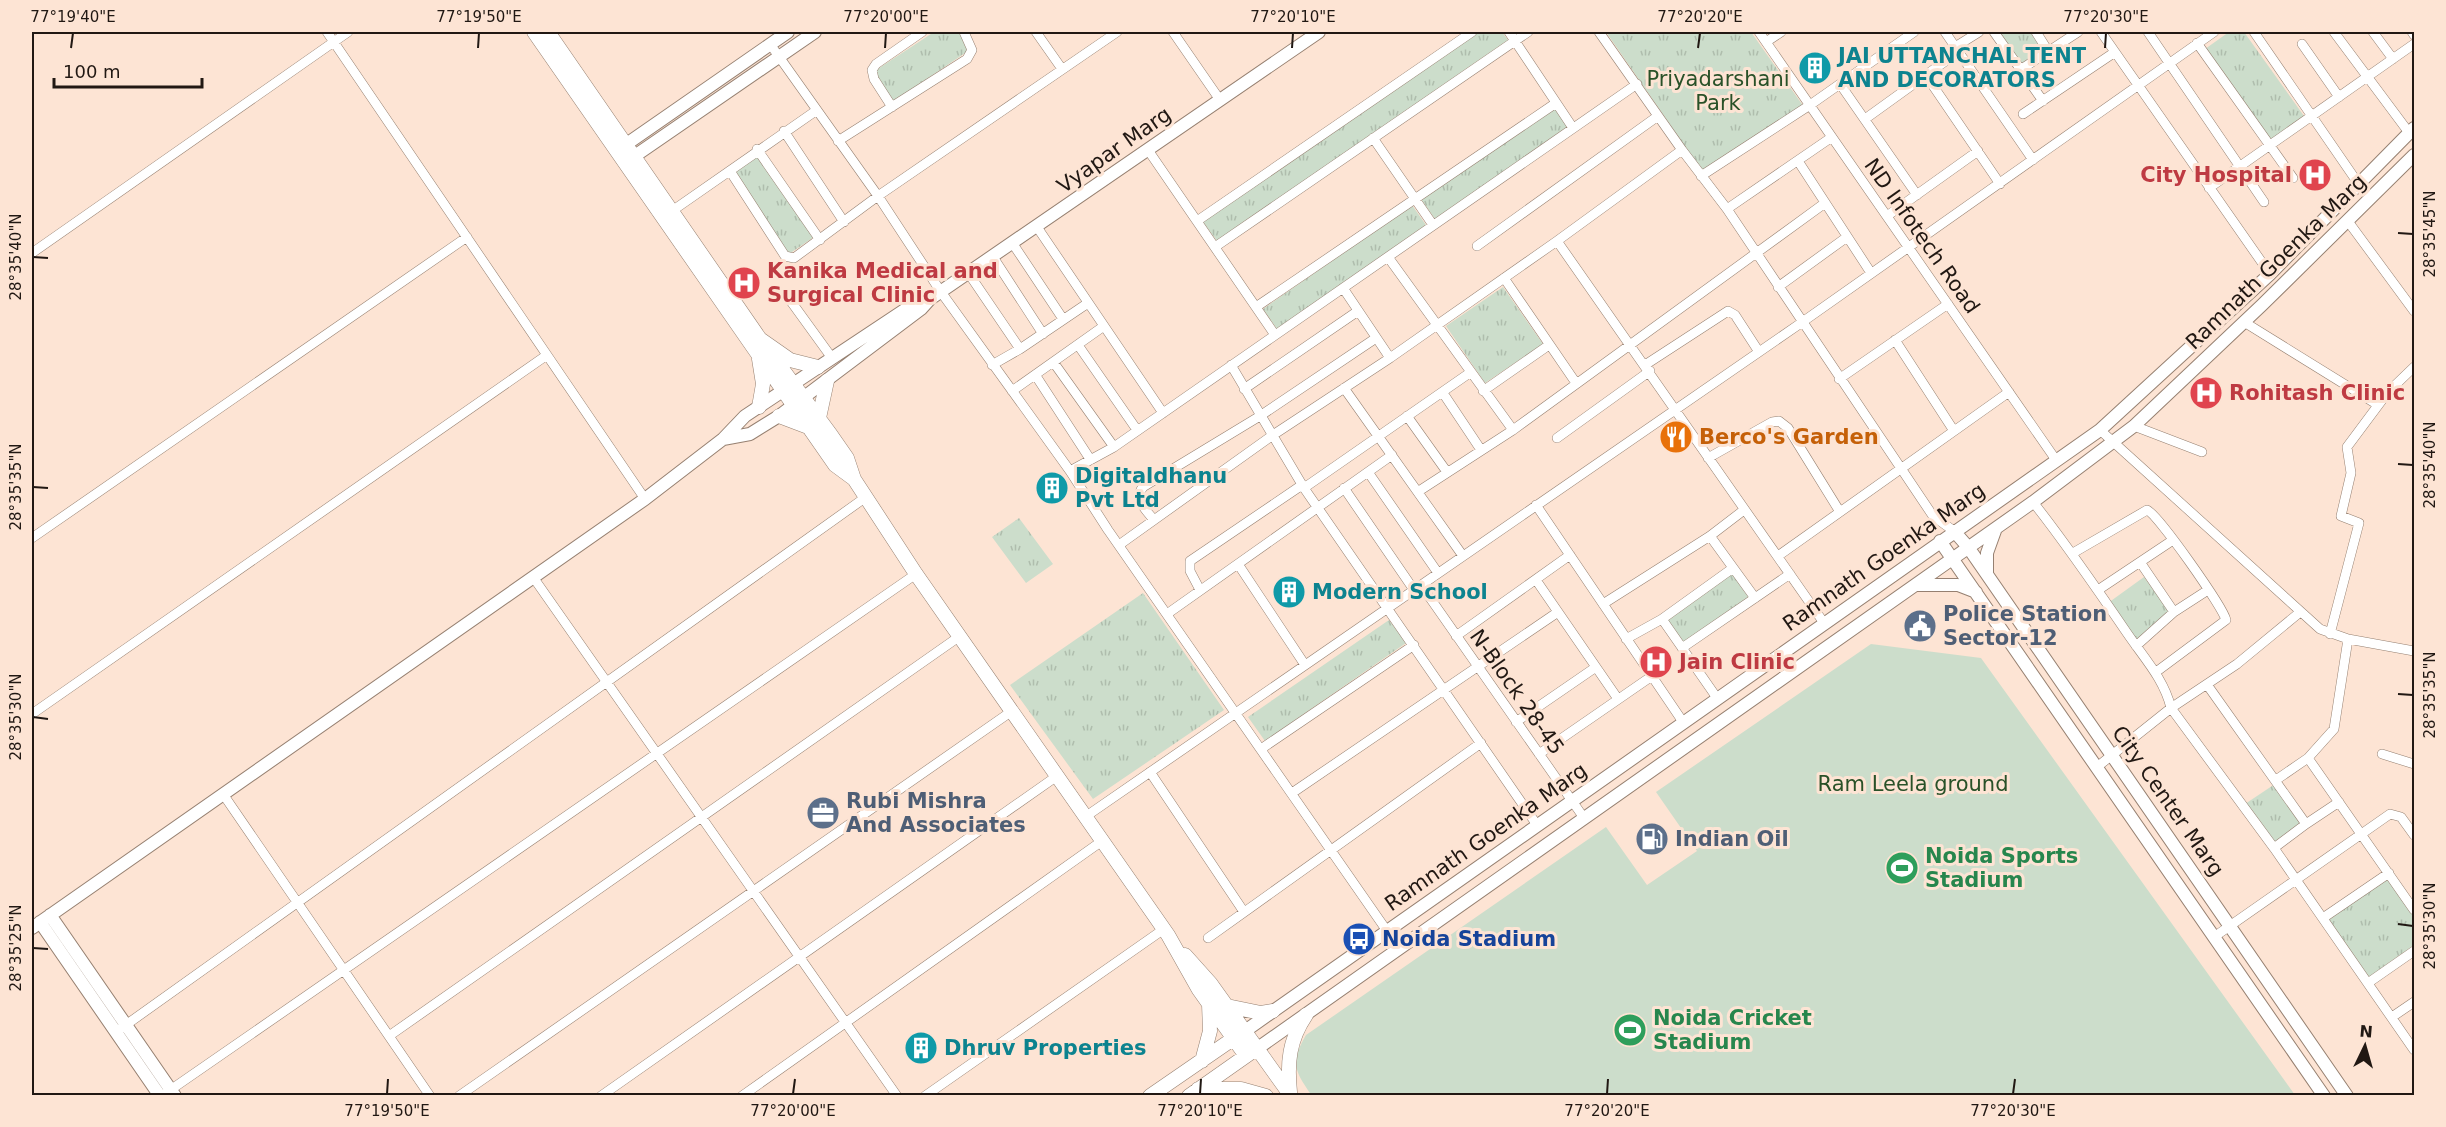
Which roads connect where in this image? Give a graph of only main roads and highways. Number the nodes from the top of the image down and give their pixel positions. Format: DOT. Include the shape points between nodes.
graph roads {
  1 [pos="534,32"];
  2 [pos="548,32"];
  3 [pos="626,154"];
  4 [pos="760,339"];
  5 [pos="758,355"];
  6 [pos="818,367"];
  7 [pos="827,381"];
  8 [pos="789,388"];
  9 [pos="759,407"];
  10 [pos="780,416"];
  11 [pos="813,423"];
  12 [pos="1166,932"];
  13 [pos="1209,1004"];
  14 [pos="1227,1005"];
  15 [pos="1273,1011"];
  16 [pos="1306,1015"];
  17 [pos="1240,1034"];
  18 [pos="1252,1052"];
  19 [pos="1202,1061"];
  20 [pos="1193,1092"];
  21 [pos="1150,1095"];
  22 [pos="1266,1095"];
  23 [pos="1291,1095"];
  1 -- 3 [label="main road"];
  2 -- 3 [label="main road"];
  3 -- 4 [label="main road" via="672,211"];
  3 -- 5 [label="main road"];
  4 -- 6 [label="main road" via="790,360"];
  4 -- 8 [label="main road"];
  5 -- 8 [label="main road"];
  5 -- 9 [label="main road" via="763,384"];
  7 -- 11 [label="main road"];
  8 -- 11 [label="main road"];
  10 -- 11 [label="main road"];
  11 -- 12 [label="main road" via="847,458 854,479 916,573"];
  12 -- 13 [label="main road"];
  12 -- 14 [label="main road"];
  13 -- 17 [label="main road"];
  13 -- 19 [label="main road" via="1210,1031"];
  14 -- 15 [label="main road" via="1261,1013"];
  14 -- 17 [label="main road"];
  16 -- 23 [label="main road" via="1291,1045"];
  17 -- 18 [label="main road"];
  17 -- 19 [label="main road"];
  18 -- 20 [label="main road"];
  18 -- 23 [label="main road"];
  19 -- 21 [label="main road"];
  20 -- 22 [label="main road" via="1241,1089"];
}
